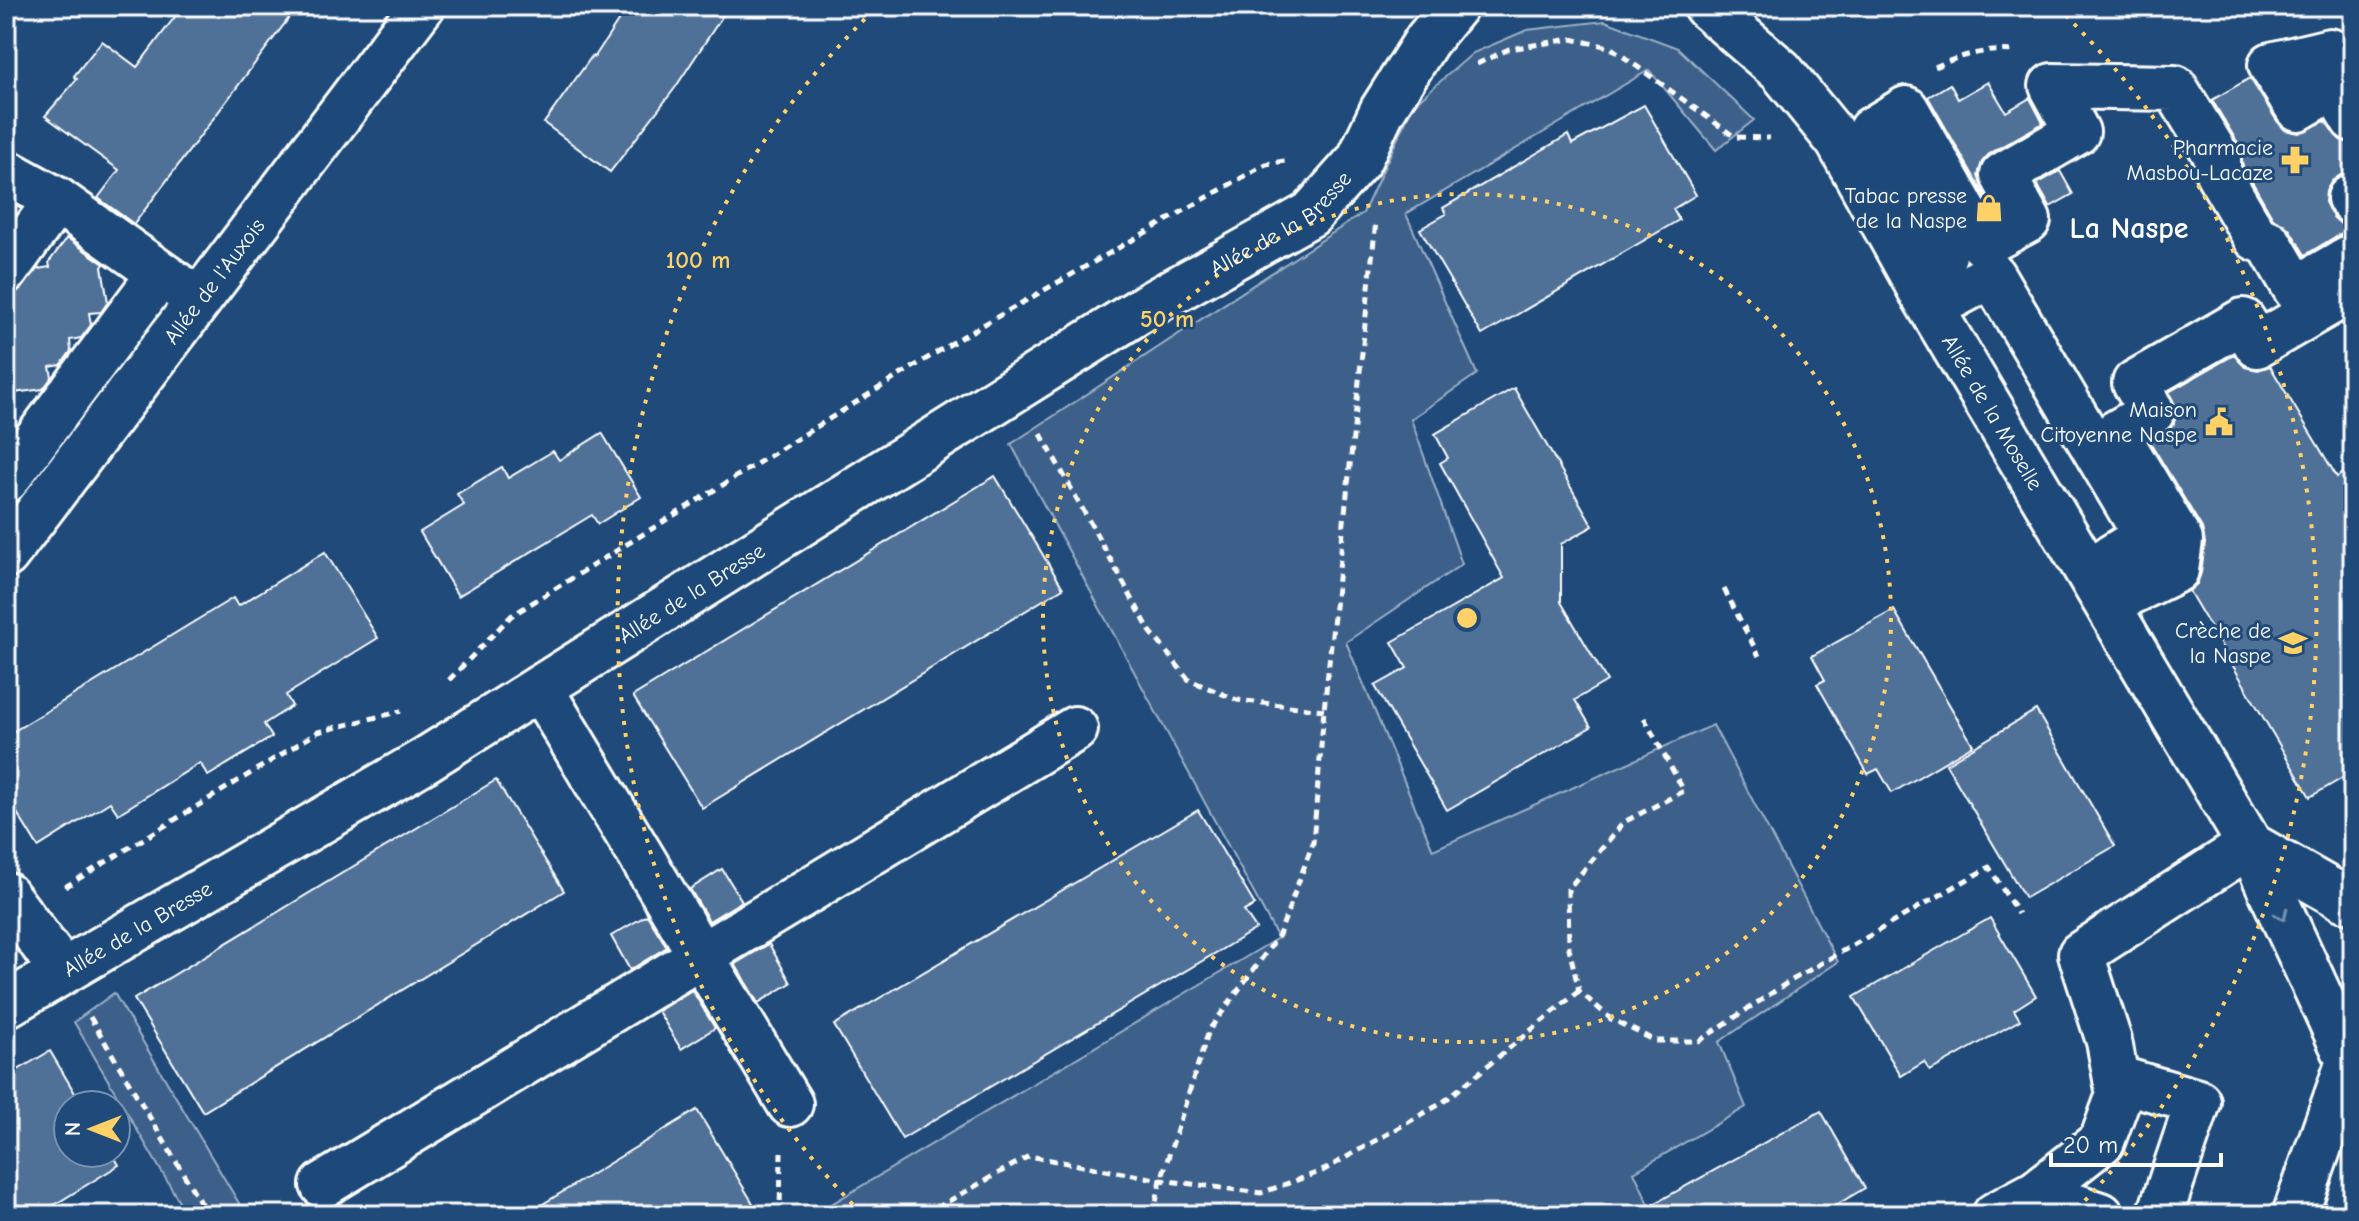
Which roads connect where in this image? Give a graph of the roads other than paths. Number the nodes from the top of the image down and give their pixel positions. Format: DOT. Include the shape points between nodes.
graph roads {
  1 [pos="422,6"];
  2 [pos="1455,6"];
  3 [pos="1706,6"];
  4 [pos="2353,90"];
  5 [pos="2353,119"];
  6 [pos="6,172"];
  7 [pos="57,200"];
  8 [pos="2353,256"];
  9 [pos="6,270"];
  10 [pos="160,274"];
  11 [pos="198,300"];
  12 [pos="2346,307"];
  13 [pos="6,480"];
  14 [pos="6,555"];
  15 [pos="540,688"];
  16 [pos="1075,729"];
  17 [pos="2250,845"];
  18 [pos="2353,900"];
  19 [pos="13,904"];
  20 [pos="701,956"];
  21 [pos="62,970"];
  22 [pos="6,1005"];
  23 [pos="2351,1055"];
  24 [pos="2116,1078"];
  25 [pos="790,1104"];
  26 [pos="323,1185"];
  27 [pos="2036,1193"];
  28 [pos="1995,1215"];
  29 [pos="2101,1215"];
  30 [pos="2160,1215"];
  31 [pos="2295,1215"];
  1 -- 11 [label="street, Allée de l'Auxois"];
  2 -- 15 [label="street, Allée de la Bresse" via="1382,111 1369,171 1311,214 1147,306"];
  3 -- 17 [label="street, Allée de la Moselle" via="1781,71 1838,141 1921,291"];
  4 -- 5 [label="street" via="2330,51 2271,65 2298,108 2334,87"];
  6 -- 7 [label="street"];
  7 -- 9 [label="street"];
  7 -- 10 [label="street"];
  8 -- 12 [label="street" via="2296,289 2269,243 2256,238 2218,173 2218,158 2175,88 2052,86 2077,132 2003,175 2028,220 1983,244 1906,109 1871,130 1944,255 1935,261 1955,295 1992,275 2146,536 2107,560 2129,593 2176,570 2180,540 2116,433 2152,412 2135,383 2243,321 2257,345"];
  10 -- 11 [label="street"];
  10 -- 13 [label="street"];
  11 -- 14 [label="street, Allée de l'Auxois"];
  15 -- 20 [label="street"];
  15 -- 21 [label="street, Allée de la Bresse"];
  16 -- 20 [label="street"];
  17 -- 18 [label="street, Allée de la Moselle"];
  17 -- 23 [label="street, Allée de la Moselle, one-way"];
  17 -- 24 [label="street" via="2081,954"];
  19 -- 21 [label="street"];
  20 -- 25 [label="street"];
  20 -- 26 [label="street"];
  21 -- 22 [label="street, Allée de la Bresse"];
  23 -- 31 [label="street"];
  24 -- 27 [label="street" via="2119,1095 2102,1141"];
  24 -- 30 [label="street" via="2198,1102"];
  27 -- 28 [label="street"];
  27 -- 29 [label="street"];
}
